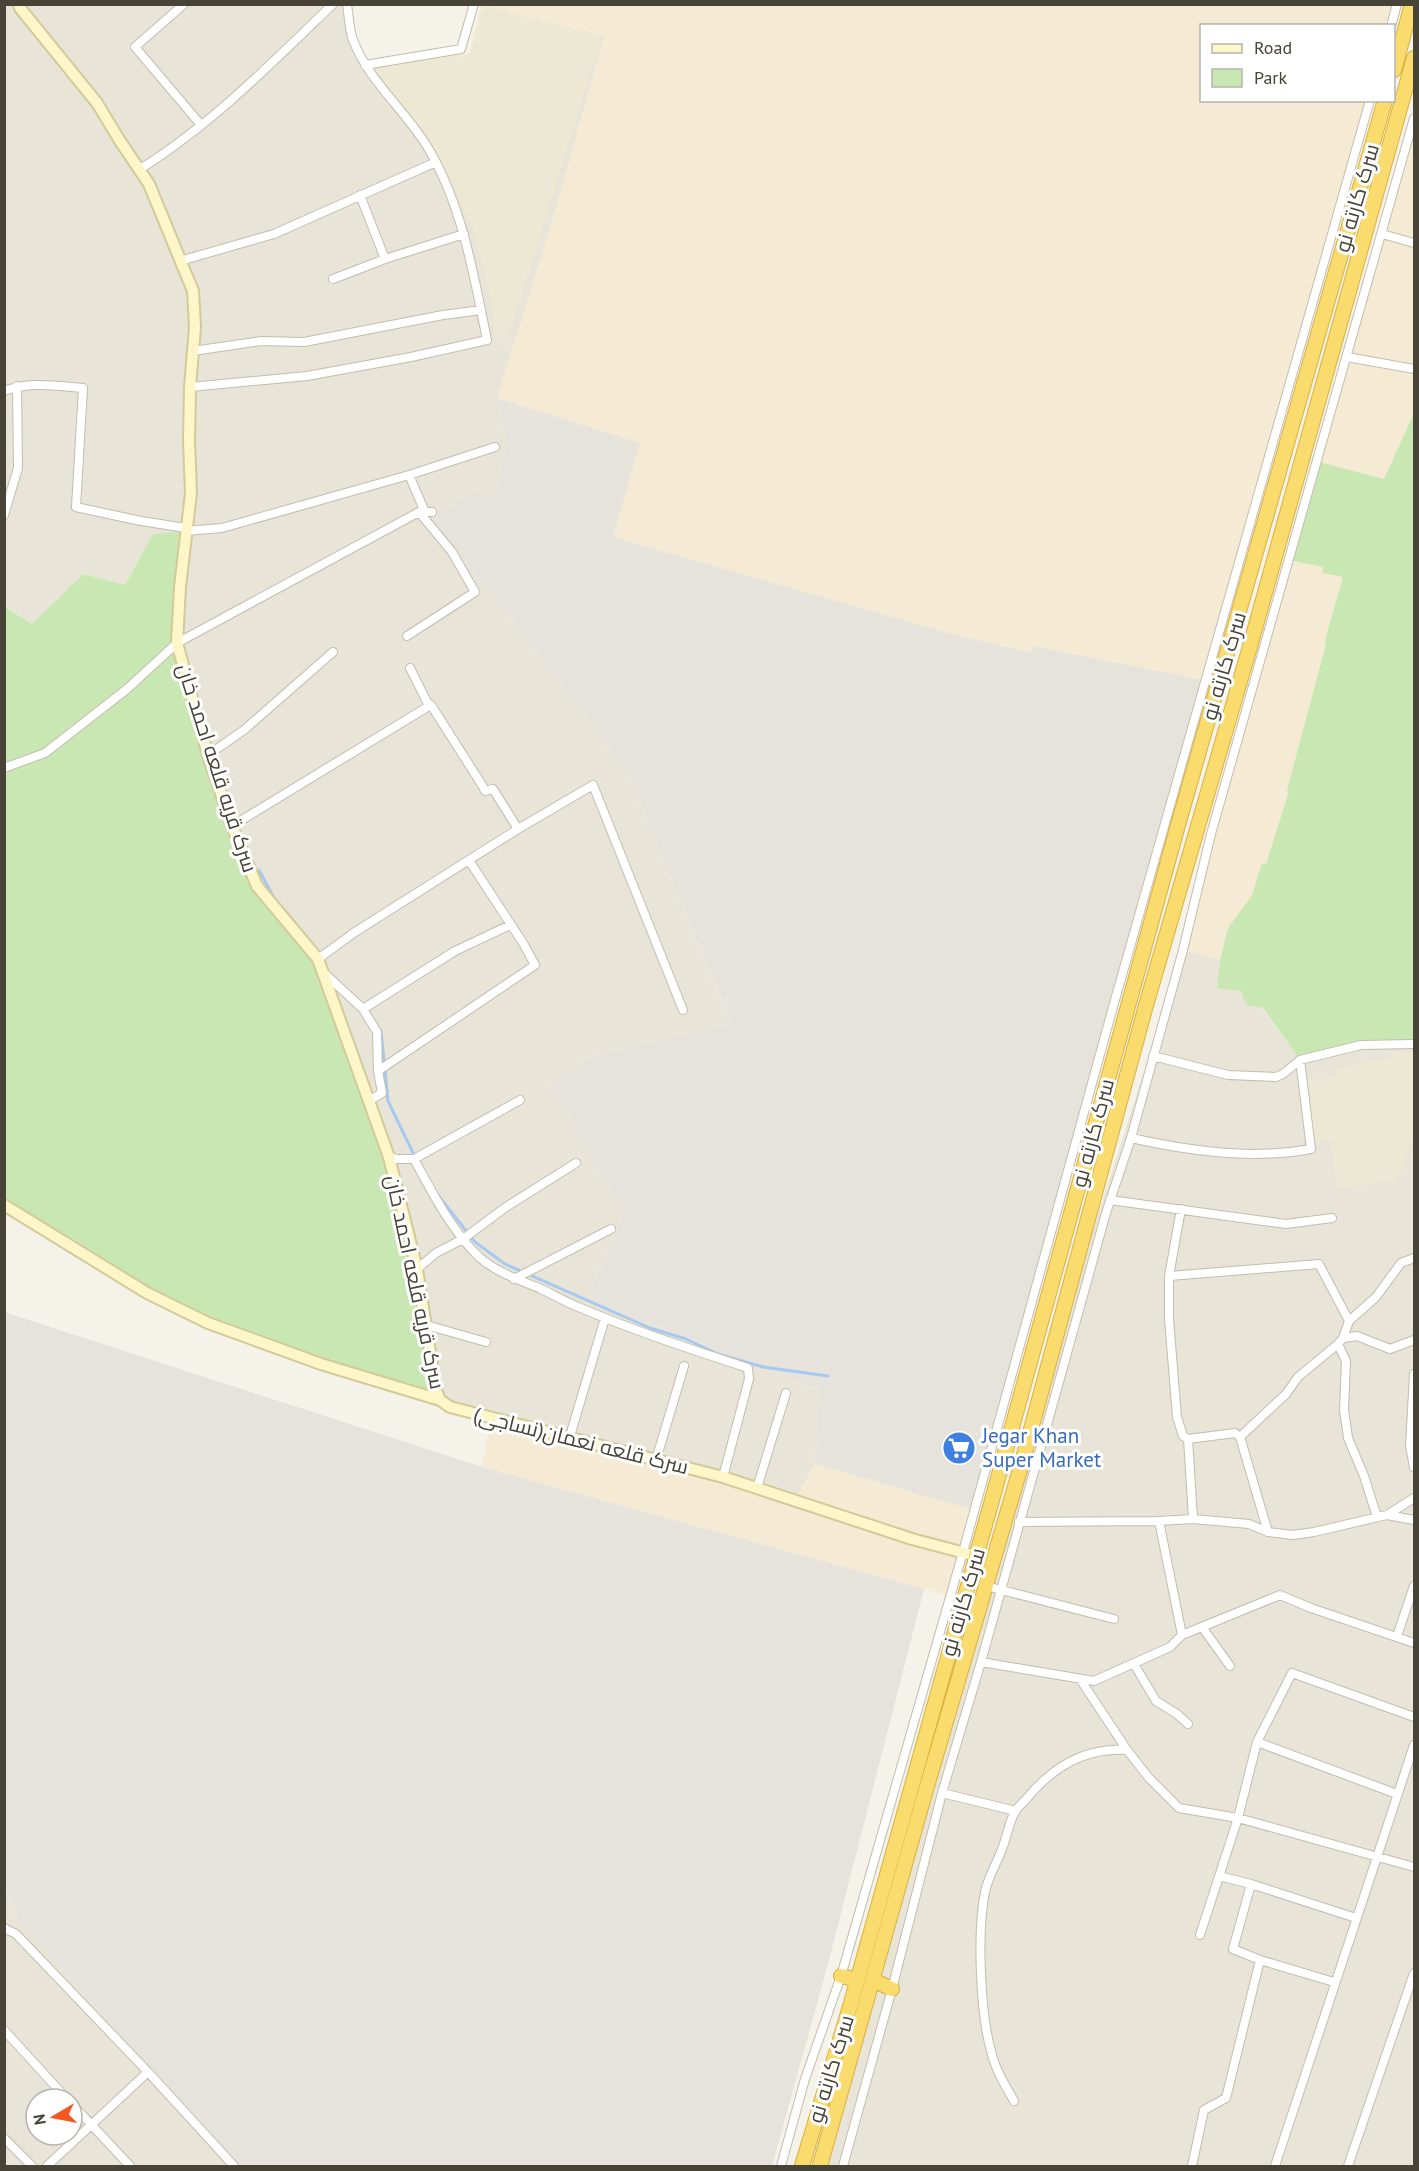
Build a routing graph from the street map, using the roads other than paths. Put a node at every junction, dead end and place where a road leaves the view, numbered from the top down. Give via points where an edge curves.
1 (19, 4) edge
2 (184, 4) edge
3 (333, 4) edge
4 (347, 4) edge
5 (474, 4) edge
6 (1397, 4) edge
7 (1412, 4) edge
8 (1392, 24) edge
9 (1414, 58) edge
10 (365, 65) junction
11 (1395, 66) edge
12 (1369, 102) edge
13 (1384, 102) edge
14 (1414, 118) edge
15 (201, 125) junction
16 (436, 162) junction
17 (140, 169) junction
18 (360, 195) junction
19 (464, 234) junction
20 (1382, 234) junction
21 (1414, 243) edge
22 (385, 259) junction
23 (180, 261) junction
24 (333, 279) dead end
25 (481, 310) junction
26 (193, 351) junction
27 (1347, 357) junction
28 (1414, 369) edge
29 (17, 386) junction
30 (190, 387) junction
31 (4, 391) edge
32 (495, 447) dead end
33 (409, 474) junction
34 (425, 512) junction
35 (4, 515) edge
36 (186, 529) junction
37 (1246, 591) junction
38 (1264, 594) junction
39 (407, 636) dead end
40 (177, 643) junction
41 (333, 652) dead end
42 (410, 668) dead end
43 (429, 706) junction
44 (208, 755) junction
45 (4, 768) edge
46 (232, 826) junction
47 (518, 829) junction
48 (470, 862) junction
49 (510, 925) junction
50 (319, 964) junction
51 (363, 1009) junction
52 (682, 1011) dead end
53 (1414, 1044) edge
54 (1153, 1056) junction
55 (1300, 1060) junction
56 (378, 1071) junction
57 (520, 1100) dead end
58 (369, 1101) junction
59 (1131, 1138) junction
60 (389, 1157) junction
61 (414, 1159) junction
62 (576, 1163) dead end
63 (1110, 1200) junction
64 (4, 1205) edge
65 (1181, 1209) junction
66 (1332, 1218) dead end
67 (611, 1229) dead end
68 (463, 1239) junction
69 (1414, 1258) edge
70 (417, 1269) junction
71 (1169, 1276) junction
72 (514, 1279) junction
73 (605, 1318) junction
74 (1349, 1321) junction
75 (426, 1325) junction
76 (1414, 1340) edge
77 (1341, 1341) junction
78 (486, 1342) dead end
79 (684, 1366) dead end
80 (1414, 1374) edge
81 (786, 1393) dead end
82 (440, 1400) junction
83 (1046, 1400) junction
84 (570, 1436) junction
85 (1240, 1437) junction
86 (1188, 1439) junction
87 (656, 1460) junction
88 (1414, 1467) edge
89 (723, 1477) junction
90 (758, 1488) junction
91 (1414, 1498) edge
92 (992, 1500) junction
93 (1010, 1506) junction
94 (1387, 1515) junction
95 (1377, 1517) junction
96 (1193, 1519) junction
97 (1414, 1520) edge
98 (1159, 1521) junction
99 (1019, 1522) junction
100 (1268, 1532) junction
101 (969, 1554) junction
102 (986, 1586) junction
103 (1414, 1586) edge
104 (1001, 1590) junction
105 (1114, 1619) dead end
106 (1202, 1627) junction
107 (1182, 1635) junction
108 (1397, 1636) junction
109 (1414, 1642) edge
110 (981, 1662) junction
111 (1134, 1664) junction
112 (1230, 1666) dead end
113 (1080, 1679) junction
114 (1414, 1717) edge
115 (1188, 1724) dead end
116 (1257, 1742) junction
117 (1414, 1745) edge
118 (1127, 1750) junction
119 (942, 1793) junction
120 (1397, 1794) junction
121 (1016, 1811) junction
122 (1238, 1818) junction
123 (1379, 1855) junction
124 (1414, 1867) edge
125 (1219, 1876) junction
126 (1251, 1884) junction
127 (1356, 1918) junction
128 (4, 1928) edge
129 (1200, 1935) dead end
130 (1260, 1960) junction
131 (1414, 1973) edge
132 (841, 1976) junction
133 (857, 1980) junction
134 (873, 1980) junction
135 (1334, 1982) junction
136 (892, 1989) junction
137 (4, 2030) edge
138 (839, 2039) junction
139 (855, 2040) junction
140 (148, 2072) junction
141 (56, 2087) edge
142 (1014, 2101) dead end
143 (84, 2117) edge
144 (814, 2123) junction
145 (832, 2123) junction
146 (92, 2125) junction
147 (4, 2138) edge
148 (32, 2166) edge
149 (47, 2166) edge
150 (130, 2166) edge
151 (234, 2166) edge
152 (781, 2166) edge
153 (802, 2166) edge
154 (820, 2166) edge
155 (843, 2166) edge
156 (1192, 2166) edge
157 (1275, 2166) edge
158 (1348, 2166) edge

1 - 17 street, سرک قریه قلعه احمد خان via 97,103
2 - 15 street via 135,46
3 - 15 street via 240,94
4 - 10 street via 353,39
5 - 10 street via 461,49
6 - 8 street
7 - 11 highway
9 - 38 highway, سرک کارته نو
10 - 16 street
12 - 101 street via 1113,1007
13 - 37 highway, سرک کارته نو
14 - 20 street
15 - 17 street
16 - 18 street
16 - 19 street
17 - 23 street, سرک قریه قلعه احمد خان
18 - 22 street
18 - 23 street via 274,234
19 - 22 street
19 - 25 street
20 - 21 street
20 - 27 street
22 - 24 street
23 - 26 street, سرک قریه قلعه احمد خان via 193,291
25 - 26 street via 304,342 261,342
25 - 30 street via 487,340 306,376
26 - 30 street, سرک قریه قلعه احمد خان
27 - 28 street
27 - 54 street via 1211,834
29 - 31 street
29 - 35 street via 18,468
29 - 36 street via 83,388 76,507
30 - 36 street, سرک قریه قلعه احمد خان via 191,493
32 - 33 street
33 - 34 street
33 - 36 street via 222,528
34 - 39 street via 475,592
34 - 40 street
36 - 40 street, سرک قریه قلعه احمد خان
37 - 38 highway
37 - 92 highway, سرک کارته نو
38 - 83 highway, سرک کارته نو via 1145,1009
40 - 44 street, سرک قریه قلعه احمد خان
40 - 45 street via 45,753
41 - 44 street via 244,730
42 - 43 street
43 - 46 street
43 - 47 street via 484,791 494,789
44 - 46 street, سرک قریه قلعه احمد خان
46 - 50 street, سرک قریه قلعه احمد خان via 256,886
47 - 48 street
47 - 52 street via 592,785
48 - 49 street
48 - 50 street via 355,932
49 - 51 street via 454,951
49 - 56 street via 535,965
50 - 51 street
50 - 58 street, سرک قریه قلعه احمد خان
51 - 56 street via 377,1032
53 - 55 street via 1361,1045
54 - 55 street via 1238,1076 1280,1076
54 - 59 street
55 - 59 street via 1311,1149 1281,1155 1217,1152
56 - 58 street via 382,1093
57 - 61 street
58 - 60 street, سرک قریه قلعه احمد خان
59 - 63 street
60 - 61 street
60 - 70 street, سرک قریه قلعه احمد خان
61 - 68 street
62 - 68 street
63 - 65 street
63 - 83 street
64 - 82 street, سرک قلعه نعمان(نساجی) via 147,1293 208,1323 321,1364
65 - 66 street via 1286,1224
65 - 71 street
67 - 72 street
68 - 70 street via 436,1253
68 - 72 street via 481,1259
69 - 74 street via 1401,1263 1376,1297
70 - 75 street, سرک قریه قلعه احمد خان
71 - 74 street via 1319,1264
71 - 86 street via 1178,1417 1183,1436
72 - 73 street
73 - 84 street
73 - 89 street via 748,1368 749,1379
74 - 77 street
75 - 78 street
75 - 82 street, سرک قریه قلعه احمد خان via 435,1390
76 - 77 street via 1390,1349 1357,1336
77 - 85 street
77 - 95 street via 1346,1361 1344,1410 1348,1438
79 - 87 street
80 - 88 street via 1410,1446
81 - 90 street
82 - 84 street, سرک قلعه نعمان(نساجی) via 450,1407 491,1419
83 - 93 highway, سرک کارته نو
83 - 99 street
84 - 87 street, سرک قلعه نعمان(نساجی)
85 - 86 street via 1234,1433
85 - 100 street
86 - 96 street
87 - 89 street, سرک قلعه نعمان(نساجی)
89 - 90 street, سرک قلعه نعمان(نساجی)
90 - 101 street, سرک قلعه نعمان(نساجی)
91 - 94 street
92 - 93 highway
92 - 101 highway, سرک کارته نو
93 - 102 highway, سرک کارته نو
94 - 95 street
94 - 97 street
95 - 100 street via 1293,1535
96 - 98 street
96 - 100 street via 1249,1524
98 - 99 street
98 - 107 street
99 - 104 street
101 - 132 street
101 - 133 highway, سرک کارته نو
102 - 104 street
102 - 134 highway, سرک کارته نو
103 - 108 street
104 - 105 street
104 - 110 street
106 - 107 street
106 - 108 street via 1280,1595
106 - 112 street
107 - 111 street via 1170,1647
108 - 109 street
110 - 113 street
110 - 119 street
111 - 113 street via 1094,1681
111 - 115 street via 1156,1701
113 - 118 street
114 - 116 street via 1292,1673
116 - 120 street
116 - 122 street
117 - 120 street
118 - 121 street via 1106,1749 1059,1767
118 - 122 street via 1179,1808
119 - 121 street
119 - 136 street
120 - 123 street
121 - 142 street via 985,1889 981,1916 984,2015 997,2069
122 - 123 street
122 - 125 street
123 - 124 street
123 - 127 street
125 - 126 street
125 - 129 street
126 - 127 street
126 - 130 street via 1233,1948
127 - 135 street
128 - 140 street via 16,1934
130 - 135 street
130 - 156 street via 1226,2098 1204,2110
131 - 158 street
132 - 133 highway
132 - 152 street via 805,2079
133 - 138 highway, سرک کارته نو
134 - 136 highway
134 - 139 highway, سرک کارته نو
135 - 157 street
136 - 155 street
137 - 141 street
138 - 139 highway
138 - 144 highway, سرک کارته نو
139 - 145 highway, سرک کارته نو
140 - 146 street
140 - 151 street
143 - 146 street
144 - 145 highway
144 - 153 highway, سرک کارته نو
145 - 154 highway, سرک کارته نو
146 - 149 street
146 - 150 street
147 - 148 street

